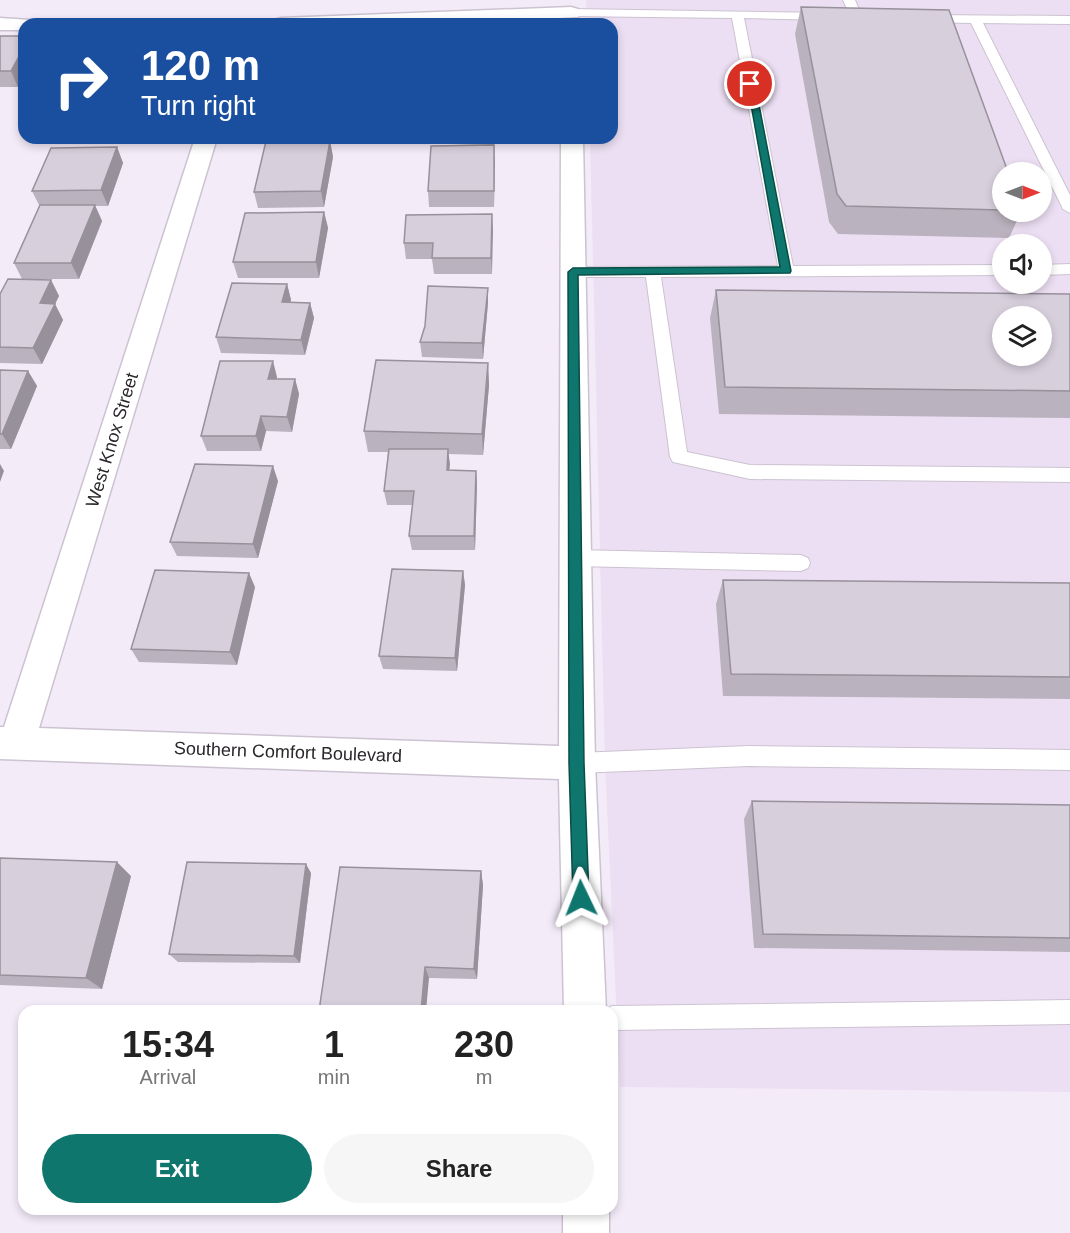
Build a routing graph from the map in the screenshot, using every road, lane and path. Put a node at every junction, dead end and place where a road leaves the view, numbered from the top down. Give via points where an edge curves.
1 (635, 0) edge
2 (849, 0) edge
3 (571, 12) edge
4 (737, 14) junction
5 (637, 15) junction
6 (426, 18) edge
7 (913, 18) edge
8 (975, 20) junction
9 (1070, 20) edge
10 (0, 24) edge
11 (18, 24) edge
12 (204, 144) edge
13 (572, 144) edge
14 (1070, 209) edge
15 (1070, 269) edge
16 (992, 270) edge
17 (1052, 270) edge
18 (653, 271) junction
19 (786, 271) junction
20 (573, 272) junction
21 (1070, 475) edge
22 (575, 558) junction
23 (801, 563) dead end
24 (9, 742) edge
25 (1070, 760) edge
26 (577, 763) junction
27 (585, 1005) edge
28 (1070, 1012) edge
29 (618, 1018) edge
30 (586, 1215) edge
31 (586, 1233) edge

1 - 5 lane
2 - 4 lane via 850,17
3 - 5 lane
3 - 6 street
4 - 5 lane
4 - 19 lane
7 - 8 lane
8 - 9 lane
8 - 14 lane
10 - 11 street
12 - 24 street, West Knox Street
13 - 20 street
15 - 17 lane
16 - 19 lane
18 - 19 lane
18 - 20 lane
18 - 21 lane via 679,457 750,472
20 - 22 street
22 - 23 lane
22 - 26 street
24 - 26 street, Southern Comfort Boulevard
25 - 26 lane via 749,756
26 - 27 street
28 - 29 lane
30 - 31 street

